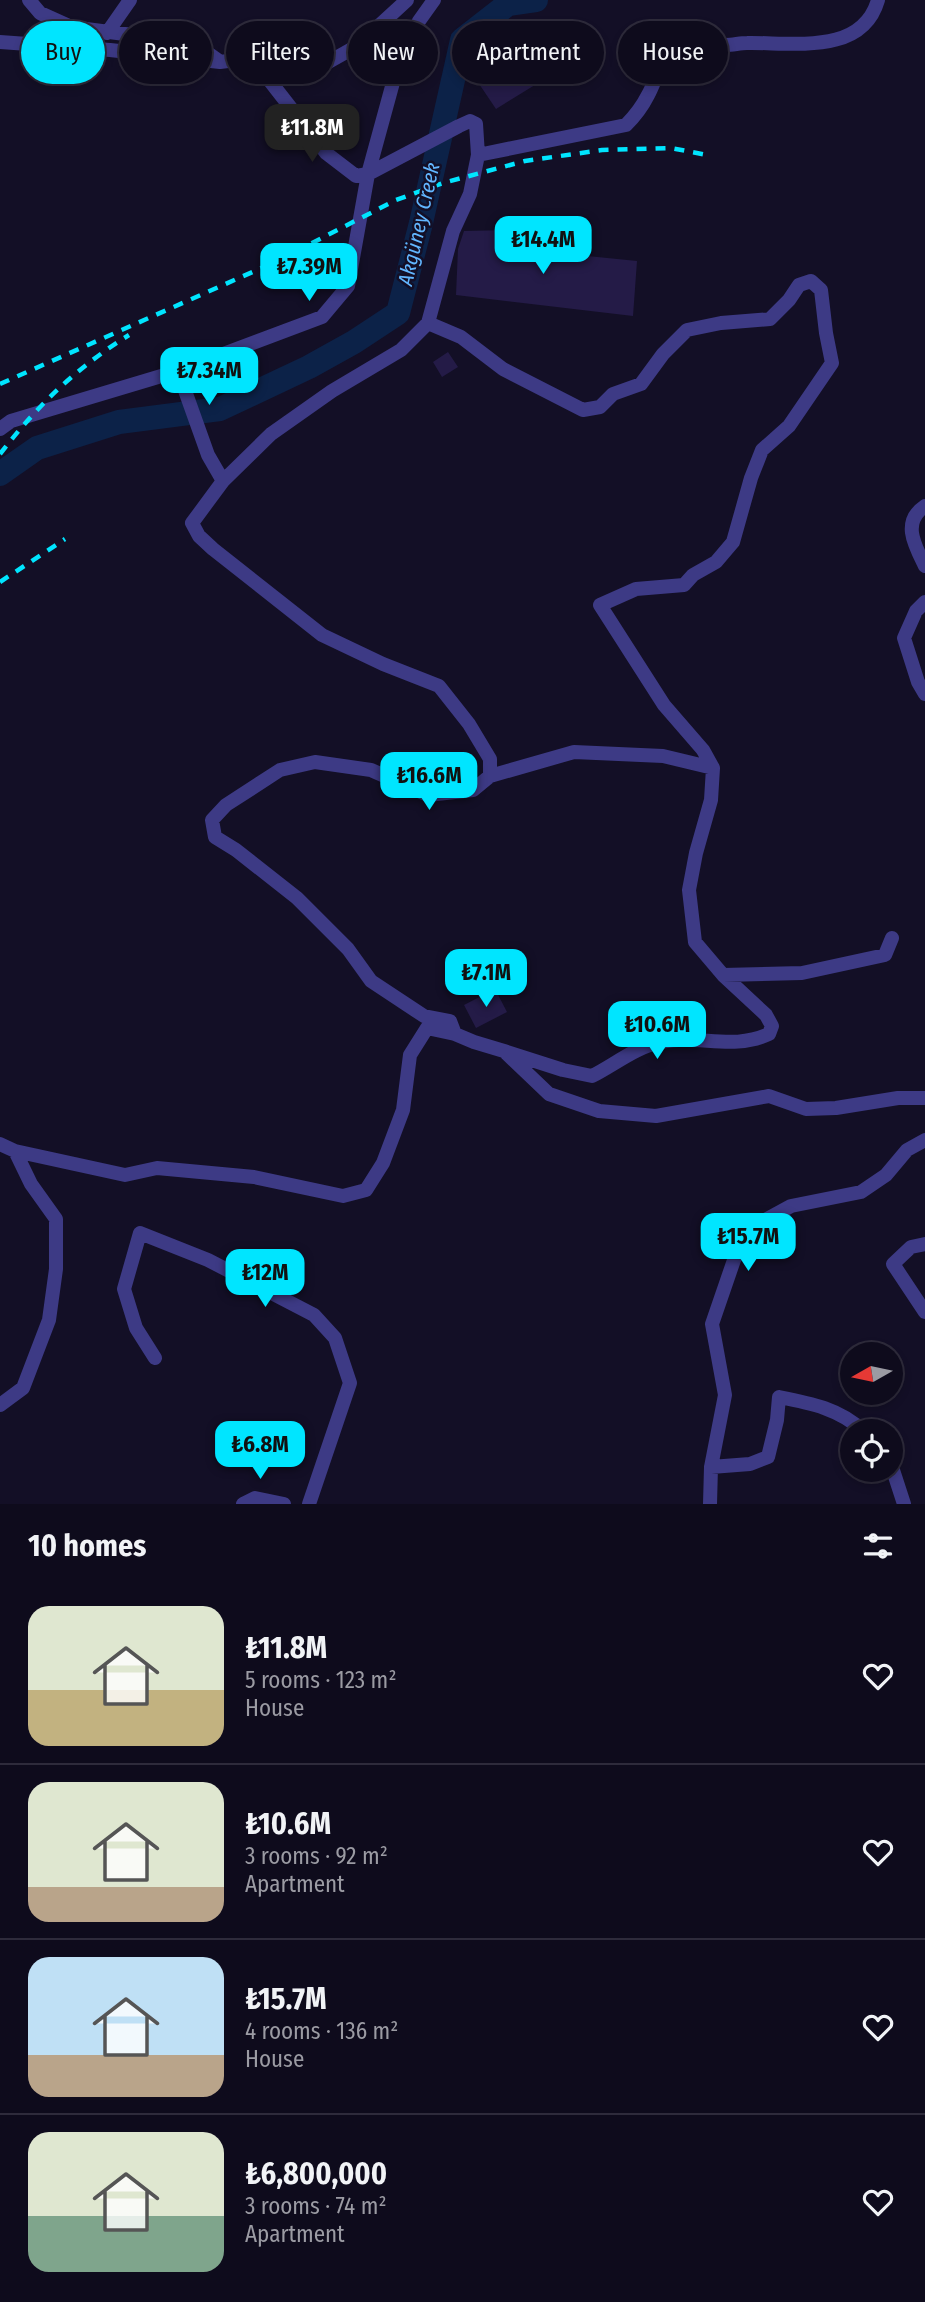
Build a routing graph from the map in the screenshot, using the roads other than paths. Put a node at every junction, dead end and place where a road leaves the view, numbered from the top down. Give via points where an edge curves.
1 (29, 0) edge
2 (130, 0) edge
3 (407, 0) edge
4 (434, 0) edge
5 (878, 0) edge
6 (107, 33) junction
7 (0, 42) edge
8 (334, 59) edge
9 (226, 61) edge
10 (220, 62) junction
11 (272, 84) edge
12 (478, 155) junction
13 (368, 174) junction
14 (428, 323) junction
15 (178, 371) junction
16 (0, 429) edge
17 (223, 481) junction
18 (925, 506) edge
19 (925, 566) edge
20 (925, 602) edge
21 (925, 694) edge
22 (713, 768) junction
23 (490, 776) junction
24 (892, 938) dead end
25 (723, 975) junction
26 (455, 1034) junction
27 (504, 1051) junction
28 (925, 1098) edge
29 (925, 1140) edge
30 (0, 1144) edge
31 (15, 1150) junction
32 (925, 1244) edge
33 (925, 1312) edge
34 (155, 1359) dead end
35 (0, 1405) edge
36 (850, 1419) edge
37 (711, 1467) junction
38 (897, 1482) edge
39 (243, 1504) edge
40 (284, 1504) edge
41 (309, 1504) edge
42 (710, 1504) edge
43 (904, 1504) edge

1 - 6 street via 40,13 71,27
2 - 6 street
3 - 8 street via 357,47
4 - 13 street via 397,68
5 - 12 street via 875,13 861,28 829,42 725,45 694,40 675,47 662,63 637,115 626,125
6 - 10 street via 202,49
7 - 10 street
9 - 10 street
11 - 13 street via 326,153 356,176
12 - 13 street via 476,124 470,121
12 - 14 street
13 - 15 street via 348,286 322,317
14 - 17 street via 401,350 271,434
14 - 22 street via 461,337 503,369 583,410 600,407 613,394 641,384 687,330 770,319 799,285 811,281 821,290 832,363 789,426 762,450 733,542 716,562 684,585 636,589 600,605 664,705
15 - 16 street via 11,421
15 - 17 street via 208,455
17 - 23 street via 192,523 199,536 322,635 439,686 490,759
18 - 19 street via 912,520 911,534
20 - 21 street via 904,638
22 - 23 street via 663,756 574,752
22 - 25 street via 711,800 689,890 695,942
23 - 26 street via 473,790 428,795 371,770 315,762 280,770 226,805 212,820 215,836 297,898 348,949 371,981 424,1016 450,1021
24 - 25 street via 886,955 850,964 802,973
25 - 27 street via 766,1015 772,1026 769,1034 733,1044 660,1042 593,1076
26 - 27 street
26 - 31 street via 427,1028 410,1055 403,1110 383,1163 366,1190 343,1196 254,1177 156,1168 125,1175
27 - 28 street via 549,1094 599,1111 656,1116 769,1096 806,1109
29 - 37 street via 906,1150 886,1175 861,1192 791,1206 752,1227 734,1260 712,1324 725,1395
30 - 31 street
31 - 35 street via 55,1219 56,1269 49,1320 23,1388
32 - 33 street via 911,1247 893,1264
34 - 41 street via 136,1328 124,1289 139,1233 208,1260 314,1315 335,1338 349,1383
36 - 37 street via 833,1410 779,1397 768,1457 750,1464
37 - 42 street
38 - 43 street
39 - 40 street via 255,1498

